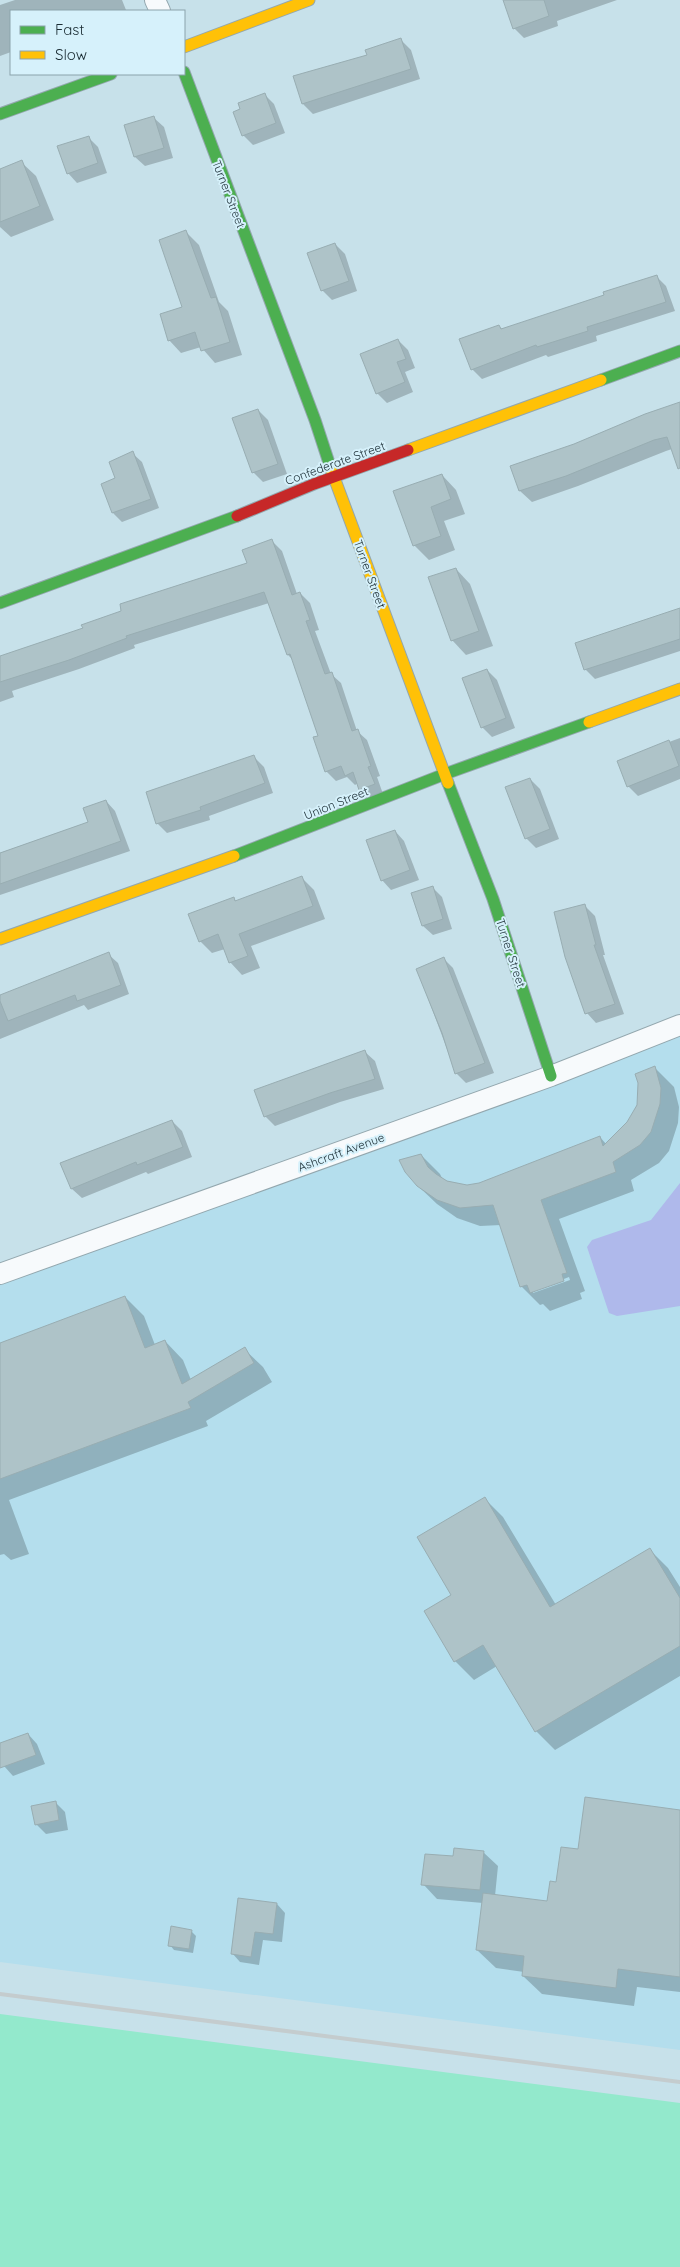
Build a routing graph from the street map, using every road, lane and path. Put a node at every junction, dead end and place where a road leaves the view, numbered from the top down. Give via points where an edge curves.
1 (308, 0) edge
2 (185, 47) edge
3 (108, 75) edge
4 (185, 75) edge
5 (0, 114) edge
6 (680, 351) edge
7 (334, 477) junction
8 (0, 603) edge
9 (680, 689) edge
10 (445, 774) junction
11 (0, 939) edge
12 (680, 1024) edge
13 (551, 1076) junction
14 (0, 1274) edge

1 - 2 street
3 - 5 street
4 - 7 street, Turner Street
6 - 7 street, Confederate Street
7 - 8 street, Confederate Street via 201,530
7 - 10 street, Turner Street
9 - 10 street, Union Street
10 - 11 street, Union Street via 300,832
10 - 13 street, Turner Street via 493,899
12 - 13 street, Ashcraft Avenue
13 - 14 street, Ashcraft Avenue

